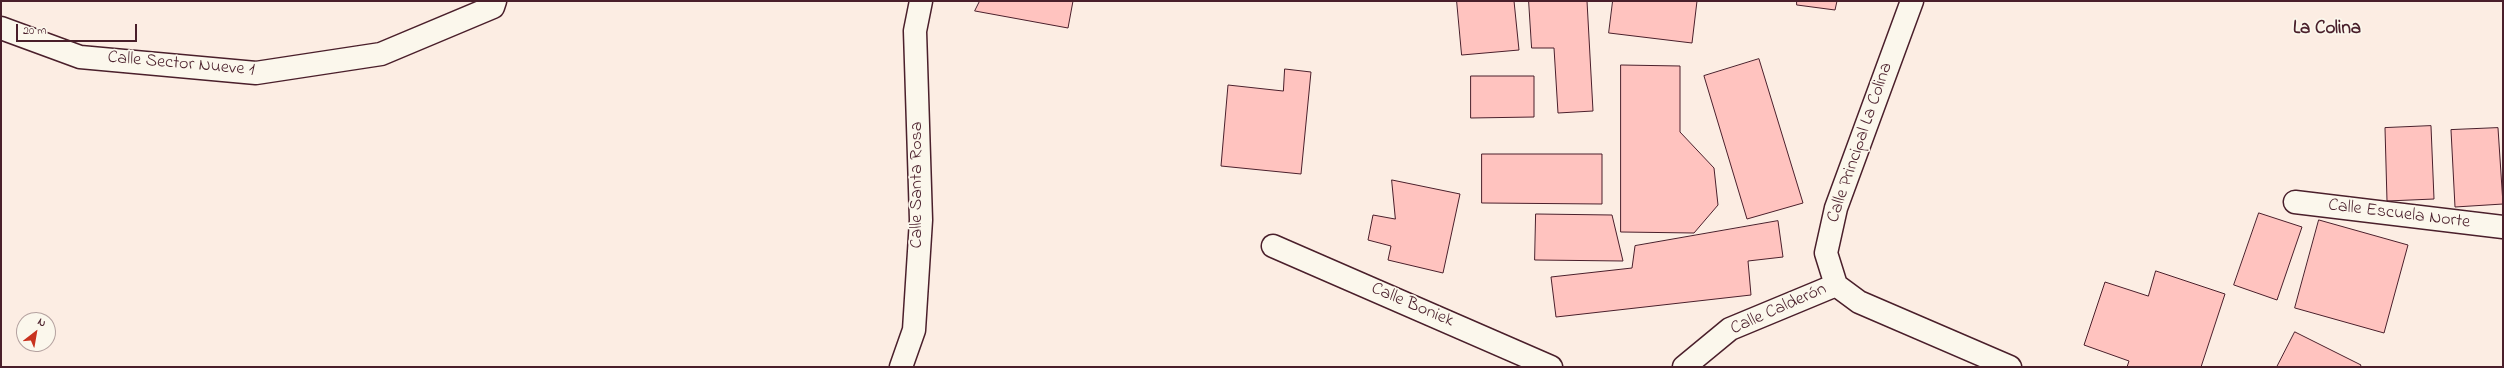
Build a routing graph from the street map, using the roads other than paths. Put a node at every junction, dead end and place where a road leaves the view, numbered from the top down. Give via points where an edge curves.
1 (495, 1) edge
2 (921, 1) edge
3 (1912, 1) edge
4 (1, 28) edge
5 (2295, 202) dead end
6 (2503, 228) edge
7 (1273, 246) dead end
8 (1836, 285) junction
9 (901, 367) edge
10 (1552, 367) edge
11 (1684, 367) edge
12 (2010, 367) edge

1 - 4 street, Calle Sector Nueve 1 via 493,7 382,54 256,73 80,57
2 - 9 street, Calle Santa Rosa via 915,31 921,228 914,330
3 - 8 street, Calle Principal La Colina via 1836,208 1826,254
5 - 6 street, Calle Escuela Norte
7 - 10 street, Calle Boniek
8 - 11 street, Calle Calderón via 1730,329
8 - 12 street via 1859,302

